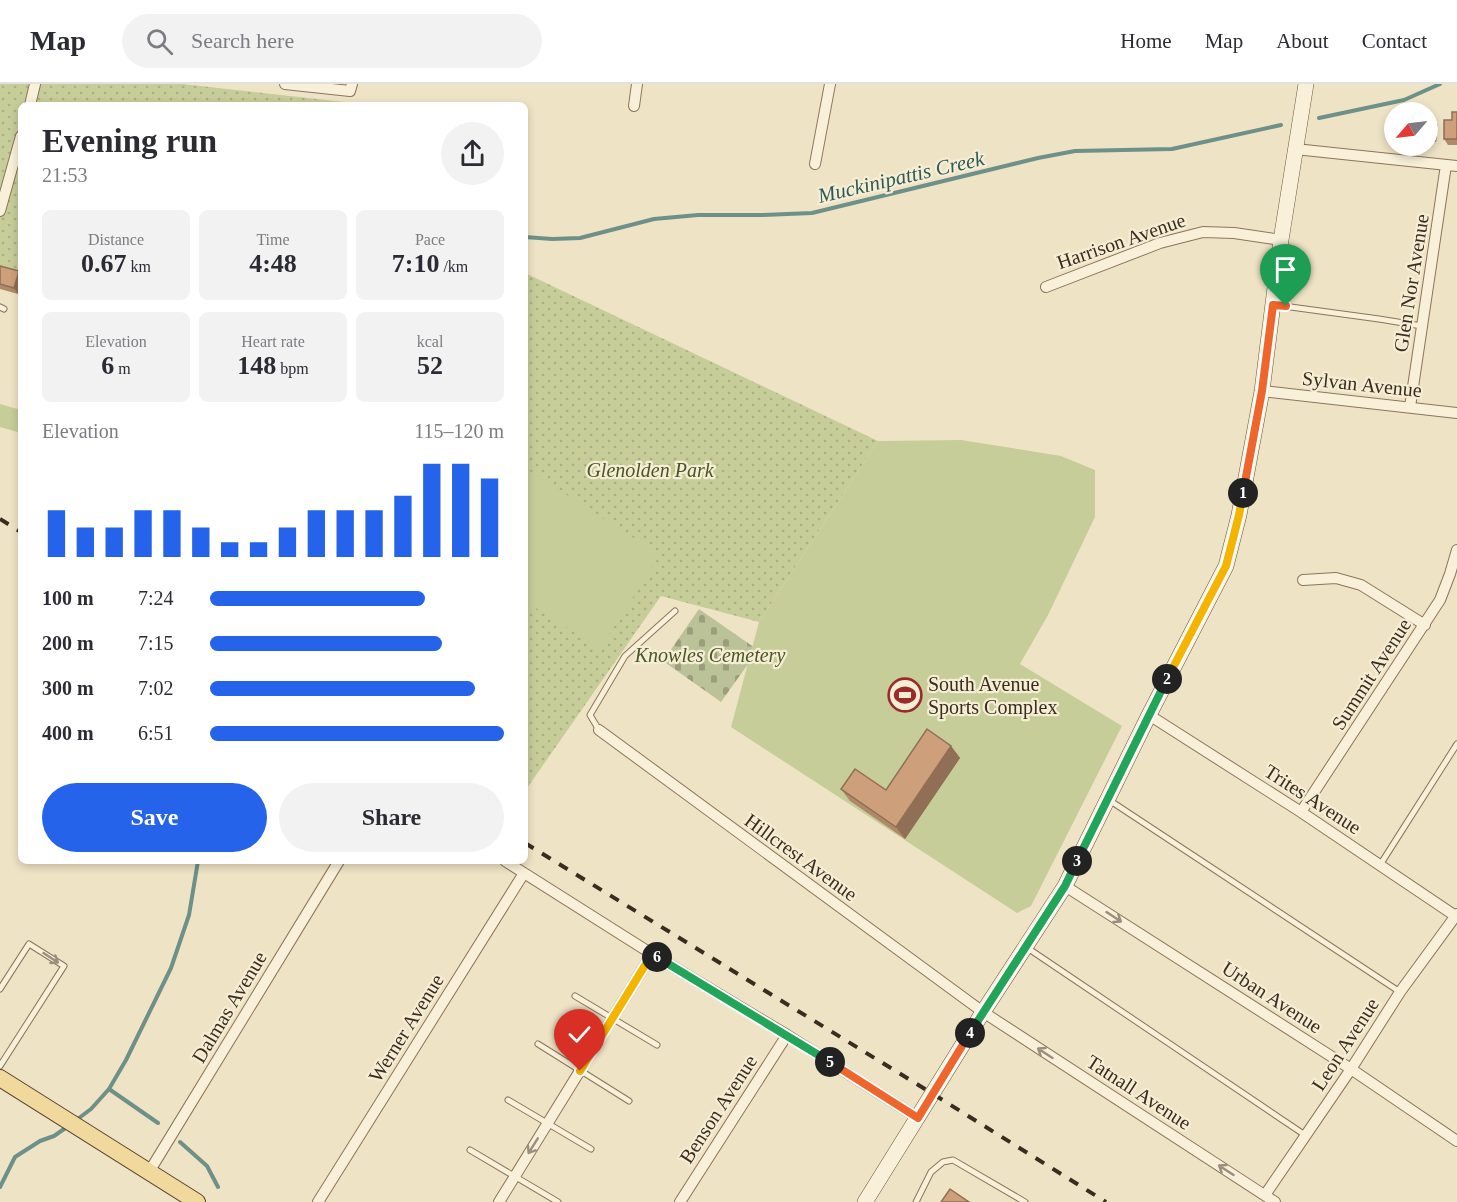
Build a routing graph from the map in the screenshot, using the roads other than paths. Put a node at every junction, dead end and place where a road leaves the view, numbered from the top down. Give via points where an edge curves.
1 (35, 84) edge
2 (285, 84) edge
3 (637, 84) edge
4 (830, 84) edge
5 (1306, 84) edge
6 (351, 88) edge
7 (31, 102) edge
8 (634, 106) dead end
9 (18, 147) edge
10 (1295, 149) junction
11 (815, 164) dead end
12 (1452, 165) edge
13 (0, 211) edge
14 (1281, 240) junction
15 (1046, 287) dead end
16 (1273, 305) junction
17 (1422, 326) junction
18 (1262, 391) junction
19 (1410, 407) junction
20 (1457, 413) edge
21 (1457, 550) edge
22 (1303, 580) dead end
23 (675, 611) dead end
24 (1425, 625) junction
25 (1149, 715) junction
26 (598, 730) joint
27 (1457, 744) edge
28 (1107, 799) junction
29 (1301, 812) junction
30 (337, 864) edge
31 (510, 864) edge
32 (1380, 865) junction
33 (524, 873) junction
34 (1065, 886) junction
35 (1457, 915) edge
36 (1025, 947) junction
37 (652, 954) junction
38 (0, 989) edge
39 (1401, 992) junction
40 (575, 996) dead end
41 (983, 1012) junction
42 (613, 1018) junction
43 (787, 1035) junction
44 (538, 1044) dead end
45 (657, 1045) dead end
46 (0, 1066) edge
47 (1351, 1069) junction
48 (580, 1071) junction
49 (0, 1078) edge
50 (508, 1100) dead end
51 (629, 1101) dead end
52 (918, 1118) junction
53 (548, 1123) junction
54 (1305, 1136) junction
55 (1457, 1141) edge
56 (591, 1149) dead end
57 (470, 1150) dead end
58 (149, 1172) junction
59 (514, 1176) junction
60 (1270, 1199) edge
61 (197, 1202) edge
62 (318, 1202) edge
63 (499, 1202) edge
64 (558, 1202) edge
65 (680, 1202) edge
66 (865, 1202) edge
67 (916, 1202) edge
68 (1024, 1202) edge

1 - 7 street
2 - 6 street
3 - 8 street
4 - 11 street
5 - 10 street
9 - 13 street
10 - 12 street
10 - 14 street
12 - 17 street, Glen Nor Avenue
14 - 15 street, Harrison Avenue via 1203,232 1160,243
14 - 16 street
16 - 17 lane
16 - 18 street
17 - 19 street, Glen Nor Avenue
18 - 19 street, Sylvan Avenue
18 - 25 street via 1226,566
19 - 20 street, Sylvan Avenue
21 - 24 street, Summit Avenue via 1440,600
22 - 24 street via 1336,578 1360,585
23 - 26 lane via 625,656 590,715
24 - 29 street, Summit Avenue
25 - 28 street
25 - 29 street, Trites Avenue
26 - 41 street, Hillcrest Avenue
27 - 32 lane
28 - 34 street
28 - 39 lane
29 - 32 street, Trites Avenue
30 - 58 street, Dalmas Avenue
31 - 33 street
32 - 35 street, Trites Avenue
33 - 37 street
33 - 62 street, Werner Avenue
34 - 36 street
34 -> 47 street, Urban Avenue
35 - 39 street, Leon Avenue
36 - 41 street
36 - 54 lane
37 - 42 street
37 - 43 street
38 -> 46 lane via 29,944 64,966
39 - 47 street, Leon Avenue
40 - 42 lane
41 - 52 street
60 -> 41 street, Tatnall Avenue
42 - 45 lane
42 - 48 street
43 - 52 street
43 - 65 street, Benson Avenue
44 - 48 lane
47 - 54 street, Leon Avenue
47 - 55 street, Urban Avenue
48 - 51 lane
48 - 53 street
49 - 58 main road
50 - 53 lane
52 - 66 street
53 - 56 lane
53 -> 59 street
54 - 60 street, Leon Avenue
57 - 59 lane
58 - 61 main road
59 - 63 street
59 - 64 lane
67 - 68 lane via 931,1172 943,1162 953,1160

